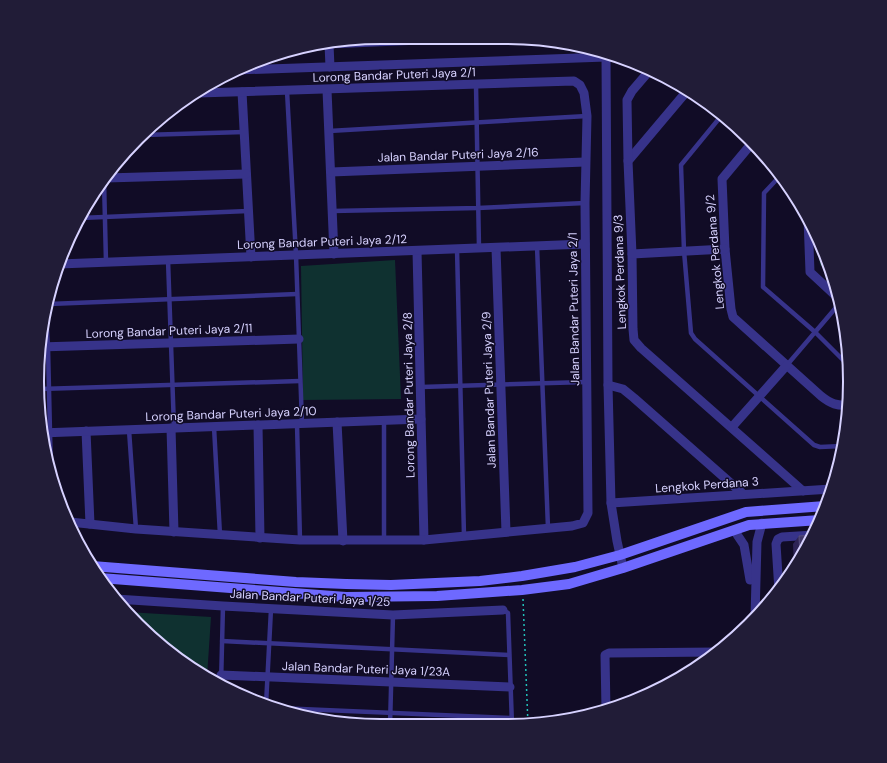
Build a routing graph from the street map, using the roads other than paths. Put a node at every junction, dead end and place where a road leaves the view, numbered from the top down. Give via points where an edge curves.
1 (329, 48) edge
2 (597, 57) edge
3 (606, 60) edge
4 (330, 66) junction
5 (254, 69) edge
6 (646, 75) edge
7 (476, 85) junction
8 (327, 90) junction
9 (287, 91) junction
10 (242, 92) junction
11 (207, 93) edge
12 (584, 93) joint
13 (684, 95) edge
14 (587, 116) junction
15 (718, 120) edge
16 (477, 124) junction
17 (329, 131) junction
18 (244, 132) junction
19 (152, 135) edge
20 (748, 148) edge
21 (628, 161) junction
22 (585, 162) junction
23 (478, 166) junction
24 (331, 172) junction
25 (246, 174) junction
26 (112, 179) edge
27 (776, 180) edge
28 (105, 188) edge
29 (585, 203) junction
30 (478, 208) junction
31 (248, 211) junction
32 (332, 211) junction
33 (86, 218) edge
34 (105, 218) junction
35 (809, 233) edge
36 (585, 244) junction
37 (537, 246) junction
38 (479, 248) junction
39 (496, 248) junction
40 (457, 249) junction
41 (725, 249) junction
42 (417, 251) junction
43 (684, 251) junction
44 (334, 254) junction
45 (632, 254) junction
46 (296, 255) junction
47 (251, 257) junction
48 (168, 260) junction
49 (106, 262) junction
50 (66, 264) edge
51 (830, 291) edge
52 (297, 294) junction
53 (169, 299) junction
54 (53, 304) edge
55 (835, 309) edge
56 (815, 332) junction
57 (299, 339) junction
58 (171, 343) junction
59 (46, 347) edge
60 (45, 357) edge
61 (842, 359) edge
62 (787, 365) junction
63 (300, 381) junction
64 (586, 382) junction
65 (542, 383) junction
66 (172, 385) junction
67 (501, 385) junction
68 (608, 385) junction
69 (460, 386) junction
70 (420, 387) junction
71 (44, 389) edge
72 (49, 389) junction
73 (759, 396) junction
74 (842, 406) edge
75 (421, 420) junction
76 (384, 421) junction
77 (337, 422) junction
78 (47, 423) edge
79 (300, 424) junction
80 (258, 425) junction
81 (214, 427) junction
82 (732, 427) junction
83 (172, 428) junction
84 (129, 430) junction
85 (86, 431) junction
86 (48, 433) edge
87 (837, 446) edge
88 (825, 489) edge
89 (803, 490) junction
90 (743, 494) junction
91 (611, 503) junction
92 (819, 506) edge
93 (813, 521) edge
94 (75, 523) edge
95 (90, 524) junction
96 (762, 524) junction
97 (548, 528) junction
98 (136, 529) junction
99 (734, 530) junction
100 (174, 532) junction
101 (506, 532) junction
102 (220, 535) junction
103 (464, 536) junction
104 (806, 536) edge
105 (260, 538) junction
106 (300, 540) junction
107 (343, 540) junction
108 (424, 540) junction
109 (384, 541) junction
110 (620, 554) junction
111 (99, 567) edge
112 (105, 567) junction
113 (623, 568) junction
114 (104, 573) edge
115 (782, 574) edge
116 (109, 581) edge
117 (124, 600) edge
118 (223, 606) junction
119 (755, 608) edge
120 (271, 609) junction
121 (754, 609) edge
122 (503, 610) joint
123 (393, 615) junction
124 (222, 641) junction
125 (269, 643) junction
126 (392, 649) junction
127 (707, 652) edge
128 (509, 655) junction
129 (268, 677) junction
130 (221, 679) edge
131 (222, 679) edge
132 (391, 682) junction
133 (510, 687) junction
134 (266, 699) edge
135 (606, 703) edge
136 (302, 709) edge
137 (390, 713) junction
138 (511, 718) joint
139 (390, 719) edge

1 - 4 street
2 - 4 street
3 - 68 street
4 - 5 street
6 - 21 street, Lengkok Perdana 9/3 via 627,100
7 - 8 street, Lorong Bandar Puteri Jaya 2/1
7 - 12 street, Lorong Bandar Puteri Jaya 2/1 via 574,81 580,85
7 - 16 lane
8 - 9 street, Lorong Bandar Puteri Jaya 2/1
8 - 17 street
9 - 10 street, Lorong Bandar Puteri Jaya 2/1
9 - 46 lane
10 - 11 street, Lorong Bandar Puteri Jaya 2/1
10 - 18 street
12 - 14 street, Jalan Bandar Puteri Jaya 2/1
13 - 21 street
14 - 16 lane
14 - 22 street, Jalan Bandar Puteri Jaya 2/1
15 - 43 lane via 680,165
16 - 17 lane
16 - 23 lane
17 - 24 street
18 - 19 lane
18 - 25 street
20 - 41 street, Lengkok Perdana 9/2 via 722,179
21 - 45 street, Lengkok Perdana 9/3
22 - 23 street, Jalan Bandar Puteri Jaya 2/16
22 - 29 street, Jalan Bandar Puteri Jaya 2/1
23 - 24 street, Jalan Bandar Puteri Jaya 2/16
23 - 30 lane
24 - 32 street
25 - 26 street
25 - 31 street
27 - 56 lane via 764,194 763,287
28 - 34 lane
29 - 30 lane
29 - 36 street, Jalan Bandar Puteri Jaya 2/1
30 - 32 lane
30 - 38 lane
31 - 34 lane
31 - 47 street
32 - 44 street
33 - 34 lane
34 - 49 lane
35 - 51 street via 810,272
36 - 37 street, Lorong Bandar Puteri Jaya 2/12
36 - 64 street, Jalan Bandar Puteri Jaya 2/1
37 - 39 street, Lorong Bandar Puteri Jaya 2/12
37 - 65 lane
38 - 39 street, Lorong Bandar Puteri Jaya 2/12
38 - 40 street, Lorong Bandar Puteri Jaya 2/12
39 - 67 street, Jalan Bandar Puteri Jaya 2/9
40 - 42 street, Lorong Bandar Puteri Jaya 2/12
40 - 69 lane
41 - 43 street
41 - 62 street, Lengkok Perdana 9/2 via 733,317
42 - 44 street, Lorong Bandar Puteri Jaya 2/12
42 - 70 street, Lorong Bandar Puteri Jaya 2/8
43 - 45 street
43 - 73 lane via 691,332 695,339
44 - 46 street, Lorong Bandar Puteri Jaya 2/12
45 - 82 street, Lengkok Perdana 9/3 via 634,340
46 - 47 street, Lorong Bandar Puteri Jaya 2/12
46 - 52 lane
47 - 48 street, Lorong Bandar Puteri Jaya 2/12
48 - 49 street, Lorong Bandar Puteri Jaya 2/12
48 - 53 lane
49 - 50 street, Lorong Bandar Puteri Jaya 2/12
52 - 53 lane
52 - 57 lane
53 - 54 lane
53 - 58 lane
55 - 56 lane
56 - 61 lane
56 - 62 lane
57 - 58 street, Lorong Bandar Puteri Jaya 2/11
57 - 63 lane
58 - 59 street, Lorong Bandar Puteri Jaya 2/11
58 - 66 lane
60 - 72 lane
62 - 73 street
62 - 74 street, Lengkok Perdana 9/2 via 830,403
63 - 66 lane
63 - 79 lane
64 - 65 lane
64 - 97 street, Jalan Bandar Puteri Jaya 2/1 via 588,513 583,522 572,526
65 - 67 lane
65 - 97 lane
66 - 72 lane
66 - 83 lane
67 - 69 lane
67 - 101 street, Jalan Bandar Puteri Jaya 2/9
68 - 90 street via 623,390 634,398
68 - 91 street
69 - 70 lane
69 - 103 lane
70 - 75 street, Lorong Bandar Puteri Jaya 2/8
71 - 72 lane
72 - 78 lane
73 - 82 street
73 - 87 lane via 814,445
75 - 76 street, Lorong Bandar Puteri Jaya 2/10
75 - 108 street, Lorong Bandar Puteri Jaya 2/8
76 - 77 street, Lorong Bandar Puteri Jaya 2/10
76 - 109 lane
77 - 79 street, Lorong Bandar Puteri Jaya 2/10
77 - 107 street
79 - 80 street, Lorong Bandar Puteri Jaya 2/10
79 - 106 lane
80 - 81 street, Lorong Bandar Puteri Jaya 2/10
80 - 105 street
81 - 83 street, Lorong Bandar Puteri Jaya 2/10
81 - 102 lane
82 - 89 street, Lengkok Perdana 9/3
83 - 84 street, Lorong Bandar Puteri Jaya 2/10
83 - 100 street
84 - 85 street, Lorong Bandar Puteri Jaya 2/10
84 - 98 lane
85 - 86 street, Lorong Bandar Puteri Jaya 2/10
85 - 95 street
88 - 89 street
89 - 90 street, Lengkok Perdana 3
90 - 91 street, Lengkok Perdana 3
91 - 110 street
92 - 110 street via 746,512
93 - 96 street
94 - 95 street
95 - 98 street
96 - 99 street
96 - 119 street via 756,542
97 - 101 street
98 - 100 street
99 - 113 street
99 - 121 street via 744,545
100 - 102 street
101 - 103 street
102 - 105 street
103 - 108 street
104 - 115 street via 778,539 776,544
105 - 106 street
106 - 107 street
107 - 109 street
108 - 109 street
110 - 112 street via 575,567 522,576 480,581 391,585 296,582
110 - 113 street
111 - 112 street
112 - 114 street
113 - 116 street via 569,584 438,596 346,597
117 - 118 street, Jalan Bandar Puteri Jaya 1/25
118 - 120 street, Jalan Bandar Puteri Jaya 1/25
118 - 124 lane
120 - 123 street, Jalan Bandar Puteri Jaya 1/25
120 - 125 lane
122 - 123 street, Jalan Bandar Puteri Jaya 1/25
122 - 128 lane via 508,613
123 - 126 lane
124 - 125 lane
124 - 130 lane
125 - 126 lane
125 - 129 lane
126 - 128 lane
126 - 132 lane
127 - 135 street via 605,655
128 - 133 lane
129 - 131 street, Jalan Bandar Puteri Jaya 1/23A
129 - 132 street, Jalan Bandar Puteri Jaya 1/23A
129 - 134 lane
132 - 133 street, Jalan Bandar Puteri Jaya 1/23A
132 - 137 lane
133 - 138 lane
136 - 137 lane
137 - 138 lane
137 - 139 lane

